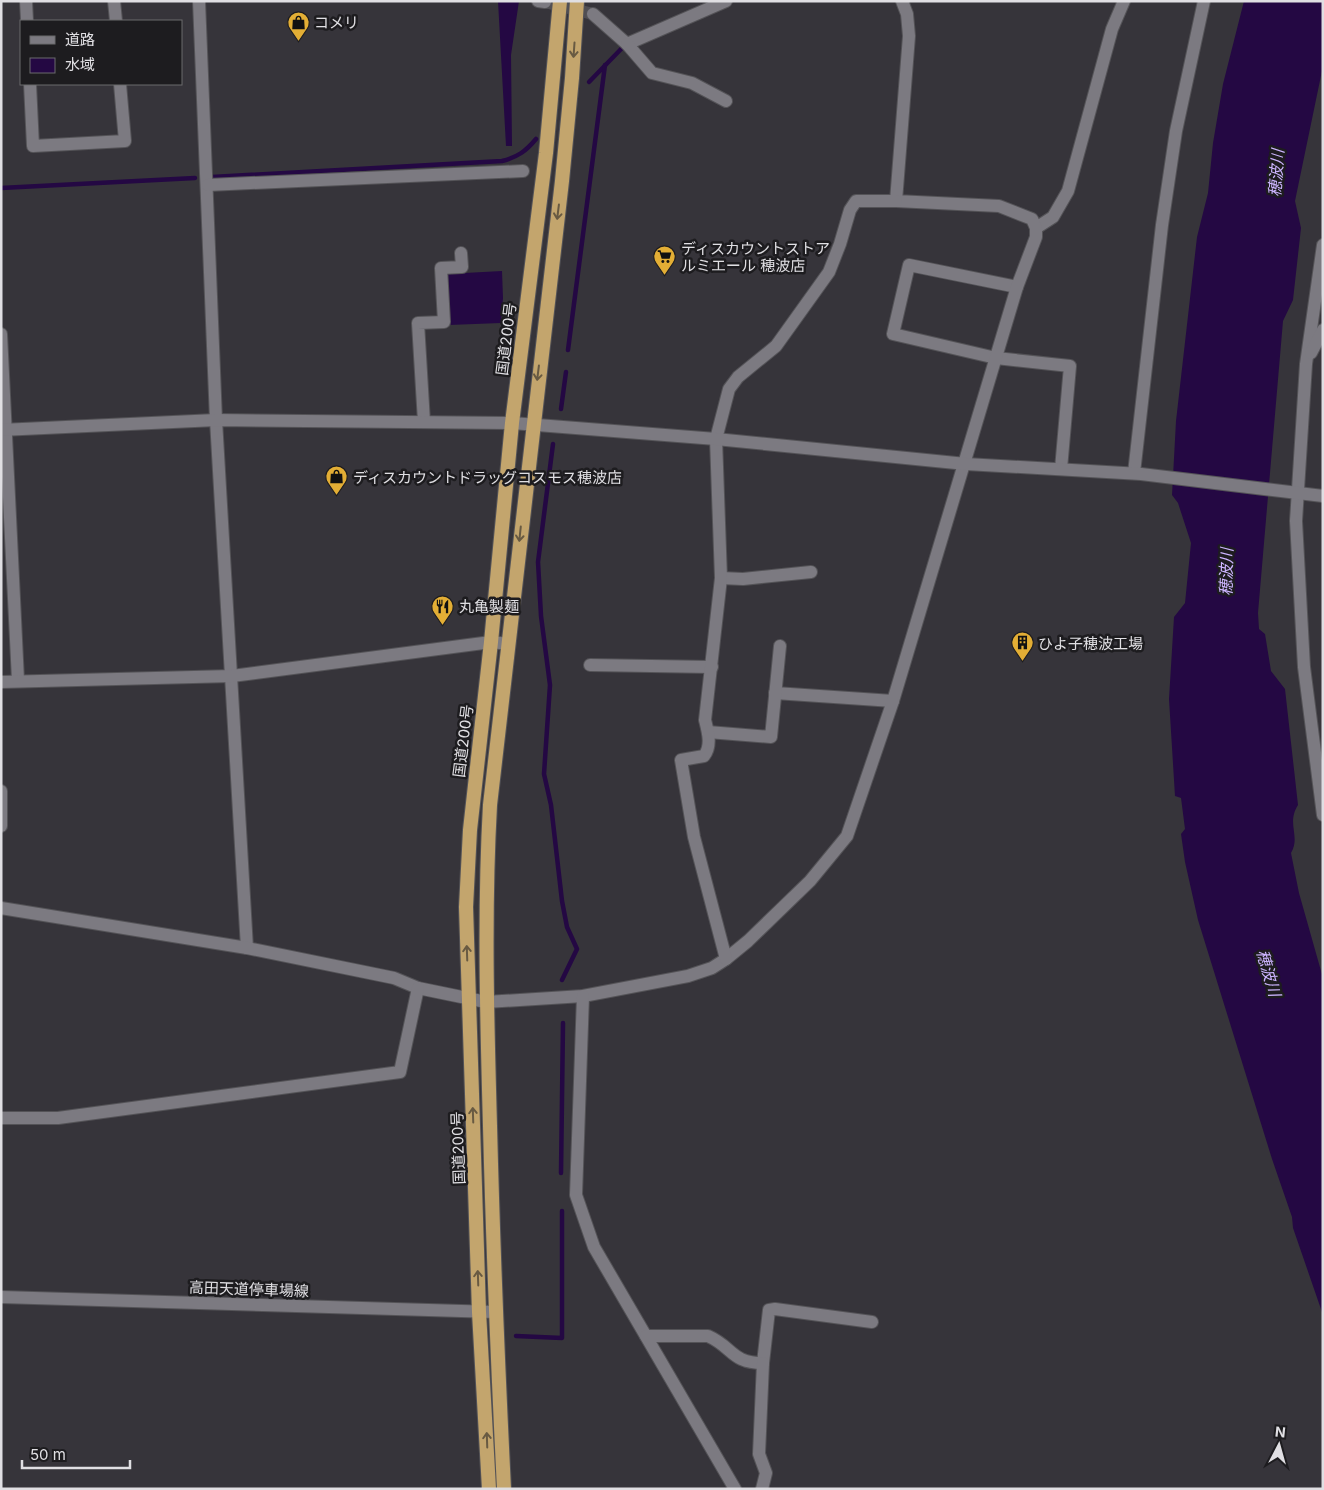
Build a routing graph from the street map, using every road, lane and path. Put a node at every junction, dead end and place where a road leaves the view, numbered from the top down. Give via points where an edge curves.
1 (26, 1) edge
2 (114, 1) edge
3 (199, 1) edge
4 (538, 1) edge
5 (560, 1) edge
6 (577, 1) edge
7 (726, 1) edge
8 (902, 1) edge
9 (1124, 1) edge
10 (1204, 1) edge
11 (545, 2) edge
12 (593, 14) tunnel mouth
13 (27, 20) edge
14 (116, 20) edge
15 (627, 44) junction
16 (30, 85) edge
17 (120, 85) edge
18 (726, 101) dead end
19 (523, 171) dead end
20 (208, 185) junction
21 (896, 200) junction
22 (1036, 228) junction
23 (1323, 246) edge
24 (461, 253) dead end
25 (1017, 287) junction
26 (1323, 330) edge
27 (1, 334) edge
28 (996, 358) junction
29 (1306, 364) junction
30 (216, 420) junction
31 (424, 422) junction
32 (512, 423) junction
33 (532, 425) junction
34 (4, 429) edge
35 (716, 439) junction
36 (966, 464) junction
37 (1061, 469) junction
38 (1138, 474) junction
39 (1291, 491) junction
40 (1323, 496) edge
41 (811, 572) dead end
42 (721, 578) junction
43 (491, 642) junction
44 (509, 644) junction
45 (780, 646) dead end
46 (590, 665) dead end
47 (712, 667) junction
48 (232, 676) junction
49 (18, 680) junction
50 (1, 682) edge
51 (775, 692) junction
52 (893, 701) junction
53 (708, 732) junction
54 (1320, 783) edge
55 (1, 791) edge
56 (1323, 815) edge
57 (1, 826) edge
58 (1, 908) edge
59 (247, 948) junction
60 (726, 959) junction
61 (418, 988) junction
62 (583, 996) junction
63 (469, 999) junction
64 (486, 1002) junction
65 (1, 1118) edge
66 (1, 1297) edge
67 (480, 1312) junction
68 (495, 1312) junction
69 (872, 1322) dead end
70 (646, 1336) junction
71 (763, 1363) junction
72 (489, 1489) edge
73 (504, 1489) edge
74 (735, 1489) edge
75 (762, 1489) edge

1 - 13 street
2 - 14 street
3 - 20 street
4 - 11 street
5 - 32 highway, 国道200号 via 546,153
6 -> 33 highway via 564,162
7 - 15 street
8 - 21 street via 909,36
9 - 22 street via 1112,29 1068,191 1052,217
10 - 38 street via 1176,131 1162,225
12 - 15 street
15 - 18 street via 652,73 692,83
16 - 17 street via 33,146 125,141
19 - 20 street
20 - 30 street
21 - 22 street via 999,206 1032,219
21 - 35 street via 856,201 829,272 776,346 738,377 729,389
22 - 25 street via 1036,237
23 - 29 street
24 - 31 street via 462,267 441,268 444,322 418,323
25 - 28 street
25 - 28 street via 909,265 893,334
26 - 29 street
27 - 34 street
28 - 36 street
28 - 37 street via 1070,366
29 - 39 street
30 - 31 street
30 - 34 street
30 - 48 street
31 - 32 street
32 - 33 street
32 - 43 highway, 国道200号
33 - 35 street
33 -> 44 highway
34 - 49 street
35 - 36 street
35 - 42 street
36 - 37 street
36 - 52 street
37 - 38 street
38 - 39 street
39 - 40 street
39 - 54 street via 1296,521 1304,667
41 - 42 street via 744,579
42 - 47 street
43 - 44 street
43 - 48 street
63 -> 43 highway, 国道200号 via 466,907 470,830
44 - 64 highway via 490,805
45 - 51 street
46 - 47 street
47 - 53 street via 705,720
48 - 49 street
48 - 59 street
49 - 50 street
51 - 52 street
51 - 53 street via 771,737
52 - 60 street via 847,836 810,881
53 - 60 street via 708,751 704,756 681,760 694,837
54 - 56 street
55 - 57 street
58 - 59 street
59 - 61 street via 394,978
60 - 62 street via 688,976
61 - 63 street
61 - 65 street via 400,1072 58,1118
62 - 64 street
62 - 70 street via 576,1195 594,1246
63 - 64 street
67 -> 63 highway, 国道200号
64 - 68 highway
66 - 67 street, 高田天道停車場線
67 - 68 street, 高田天道停車場線
72 -> 67 highway, 国道200号
68 - 73 highway
69 - 71 street via 769,1310
70 - 71 street via 708,1336 736,1358 748,1363
70 - 74 street
71 - 75 street via 759,1454 766,1472

